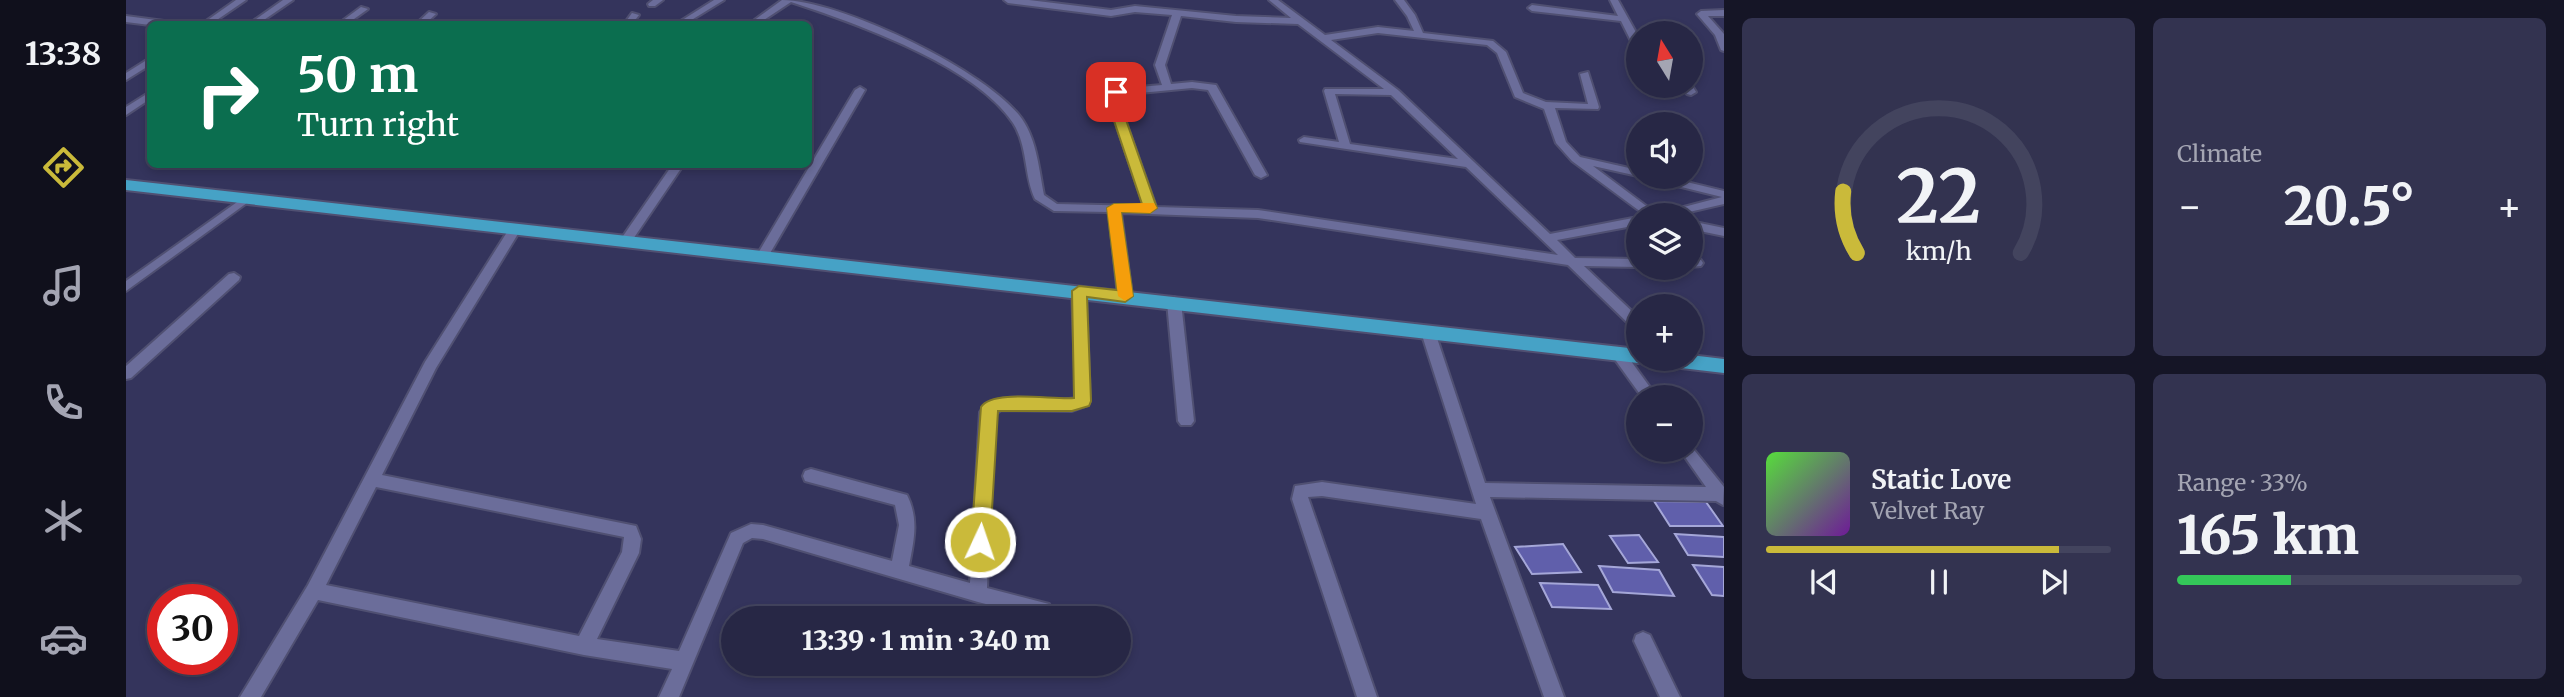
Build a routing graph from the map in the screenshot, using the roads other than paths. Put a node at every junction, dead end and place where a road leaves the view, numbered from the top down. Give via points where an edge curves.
1 (242, 0) edge
2 (289, 0) edge
3 (720, 0) edge
4 (790, 0) edge
5 (1008, 0) edge
6 (1273, 0) edge
7 (1399, 0) edge
8 (1614, 0) edge
9 (1532, 8) dead end
10 (363, 9) dead end
11 (1724, 13) edge
12 (432, 14) dead end
13 (1177, 14) junction
14 (635, 15) dead end
15 (126, 19) edge
16 (1624, 19) junction
17 (210, 21) edge
18 (258, 21) edge
19 (346, 21) edge
20 (424, 21) edge
21 (630, 21) edge
22 (685, 21) edge
23 (758, 21) edge
24 (1299, 21) junction
25 (147, 22) edge
26 (1626, 23) edge
27 (1419, 33) junction
28 (1323, 38) junction
29 (1724, 48) edge
30 (147, 63) edge
31 (1585, 74) dead end
32 (126, 77) edge
33 (1167, 86) junction
34 (860, 90) dead end
35 (1394, 92) junction
36 (147, 97) edge
37 (1548, 105) junction
38 (126, 112) edge
39 (1304, 140) dead end
40 (1345, 144) junction
41 (1576, 159) junction
42 (1468, 164) junction
43 (676, 168) edge
44 (1626, 170) edge
45 (1261, 175) dead end
46 (126, 185) edge
47 (1696, 189) edge
48 (1724, 197) edge
49 (247, 198) junction
50 (1636, 203) edge
51 (1703, 203) edge
52 (1114, 208) junction
53 (1150, 208) junction
54 (1626, 222) edge
55 (1703, 228) edge
56 (515, 229) junction
57 (1724, 232) edge
58 (1549, 238) junction
59 (625, 242) junction
60 (763, 256) junction
61 (1574, 262) junction
62 (1626, 263) edge
63 (234, 277) dead end
64 (126, 287) edge
65 (1079, 291) junction
66 (1125, 296) junction
67 (1174, 302) junction
68 (1626, 312) edge
69 (1428, 332) junction
70 (1618, 354) junction
71 (1626, 355) edge
72 (1703, 363) edge
73 (1724, 366) edge
74 (126, 374) edge
75 (1641, 385) edge
76 (1186, 421) dead end
77 (1697, 462) edge
78 (811, 476) dead end
79 (374, 480) junction
80 (1479, 490) junction
81 (1722, 497) edge
82 (1487, 513) junction
83 (899, 571) junction
84 (314, 591) junction
85 (978, 594) junction
86 (1027, 606) edge
87 (1643, 641) dead end
88 (584, 646) junction
89 (682, 661) junction
90 (250, 697) edge
91 (669, 697) edge
92 (1367, 697) edge
93 (1554, 697) edge
94 (1670, 697) edge

1 - 17 street
2 - 18 street
3 - 22 street
4 - 23 street
4 - 52 street via 869,26 990,92 1024,133 1044,202
5 - 13 street via 1111,13 1135,9
6 - 24 street
7 - 27 street
8 - 16 street
9 - 16 street
10 - 19 street
11 - 29 street via 1701,14 1719,34
12 - 20 street
13 - 24 street
13 - 33 street via 1160,65
14 - 21 street
15 - 25 street
16 - 26 street
24 - 28 street
27 - 28 street via 1378,30
27 - 37 street via 1490,43 1501,52 1519,95
28 - 35 street
30 - 32 street
31 - 37 street via 1594,107
33 - 45 street via 1202,85 1217,91
33 - 53 street via 1116,92 1112,97
34 - 60 street
35 - 40 street via 1329,91
35 - 42 street
36 - 38 street
37 - 41 street via 1556,137
39 - 40 street
40 - 42 street
41 - 44 street
41 - 50 street
42 - 58 street
43 - 59 street
46 - 49 highway
47 - 48 street
48 - 51 street
49 - 56 highway
49 - 64 street
52 - 53 street
52 - 66 street
53 - 61 street via 1258,214
54 - 58 street
55 - 57 street
56 - 59 highway
56 - 79 street via 430,366
58 - 61 street
59 - 60 highway
60 - 65 highway
61 - 62 street
61 - 68 street
63 - 74 street
65 - 66 highway
65 - 85 street via 1083,401 1072,405 998,404 987,412
66 - 67 highway
67 - 69 highway
67 - 76 street
69 - 70 highway
69 - 80 street
70 - 71 highway
70 - 75 street
72 - 73 highway
77 - 81 street
78 - 83 street via 901,500 908,521
79 - 84 street
79 - 88 street via 630,531 630,552
80 - 81 street
80 - 82 street
82 - 92 street via 1322,489 1301,491
82 - 93 street
83 - 85 street
83 - 89 street via 763,532 743,534 737,538
84 - 88 street
84 - 90 street
85 - 86 street
87 - 94 street
88 - 89 street
89 - 91 street

